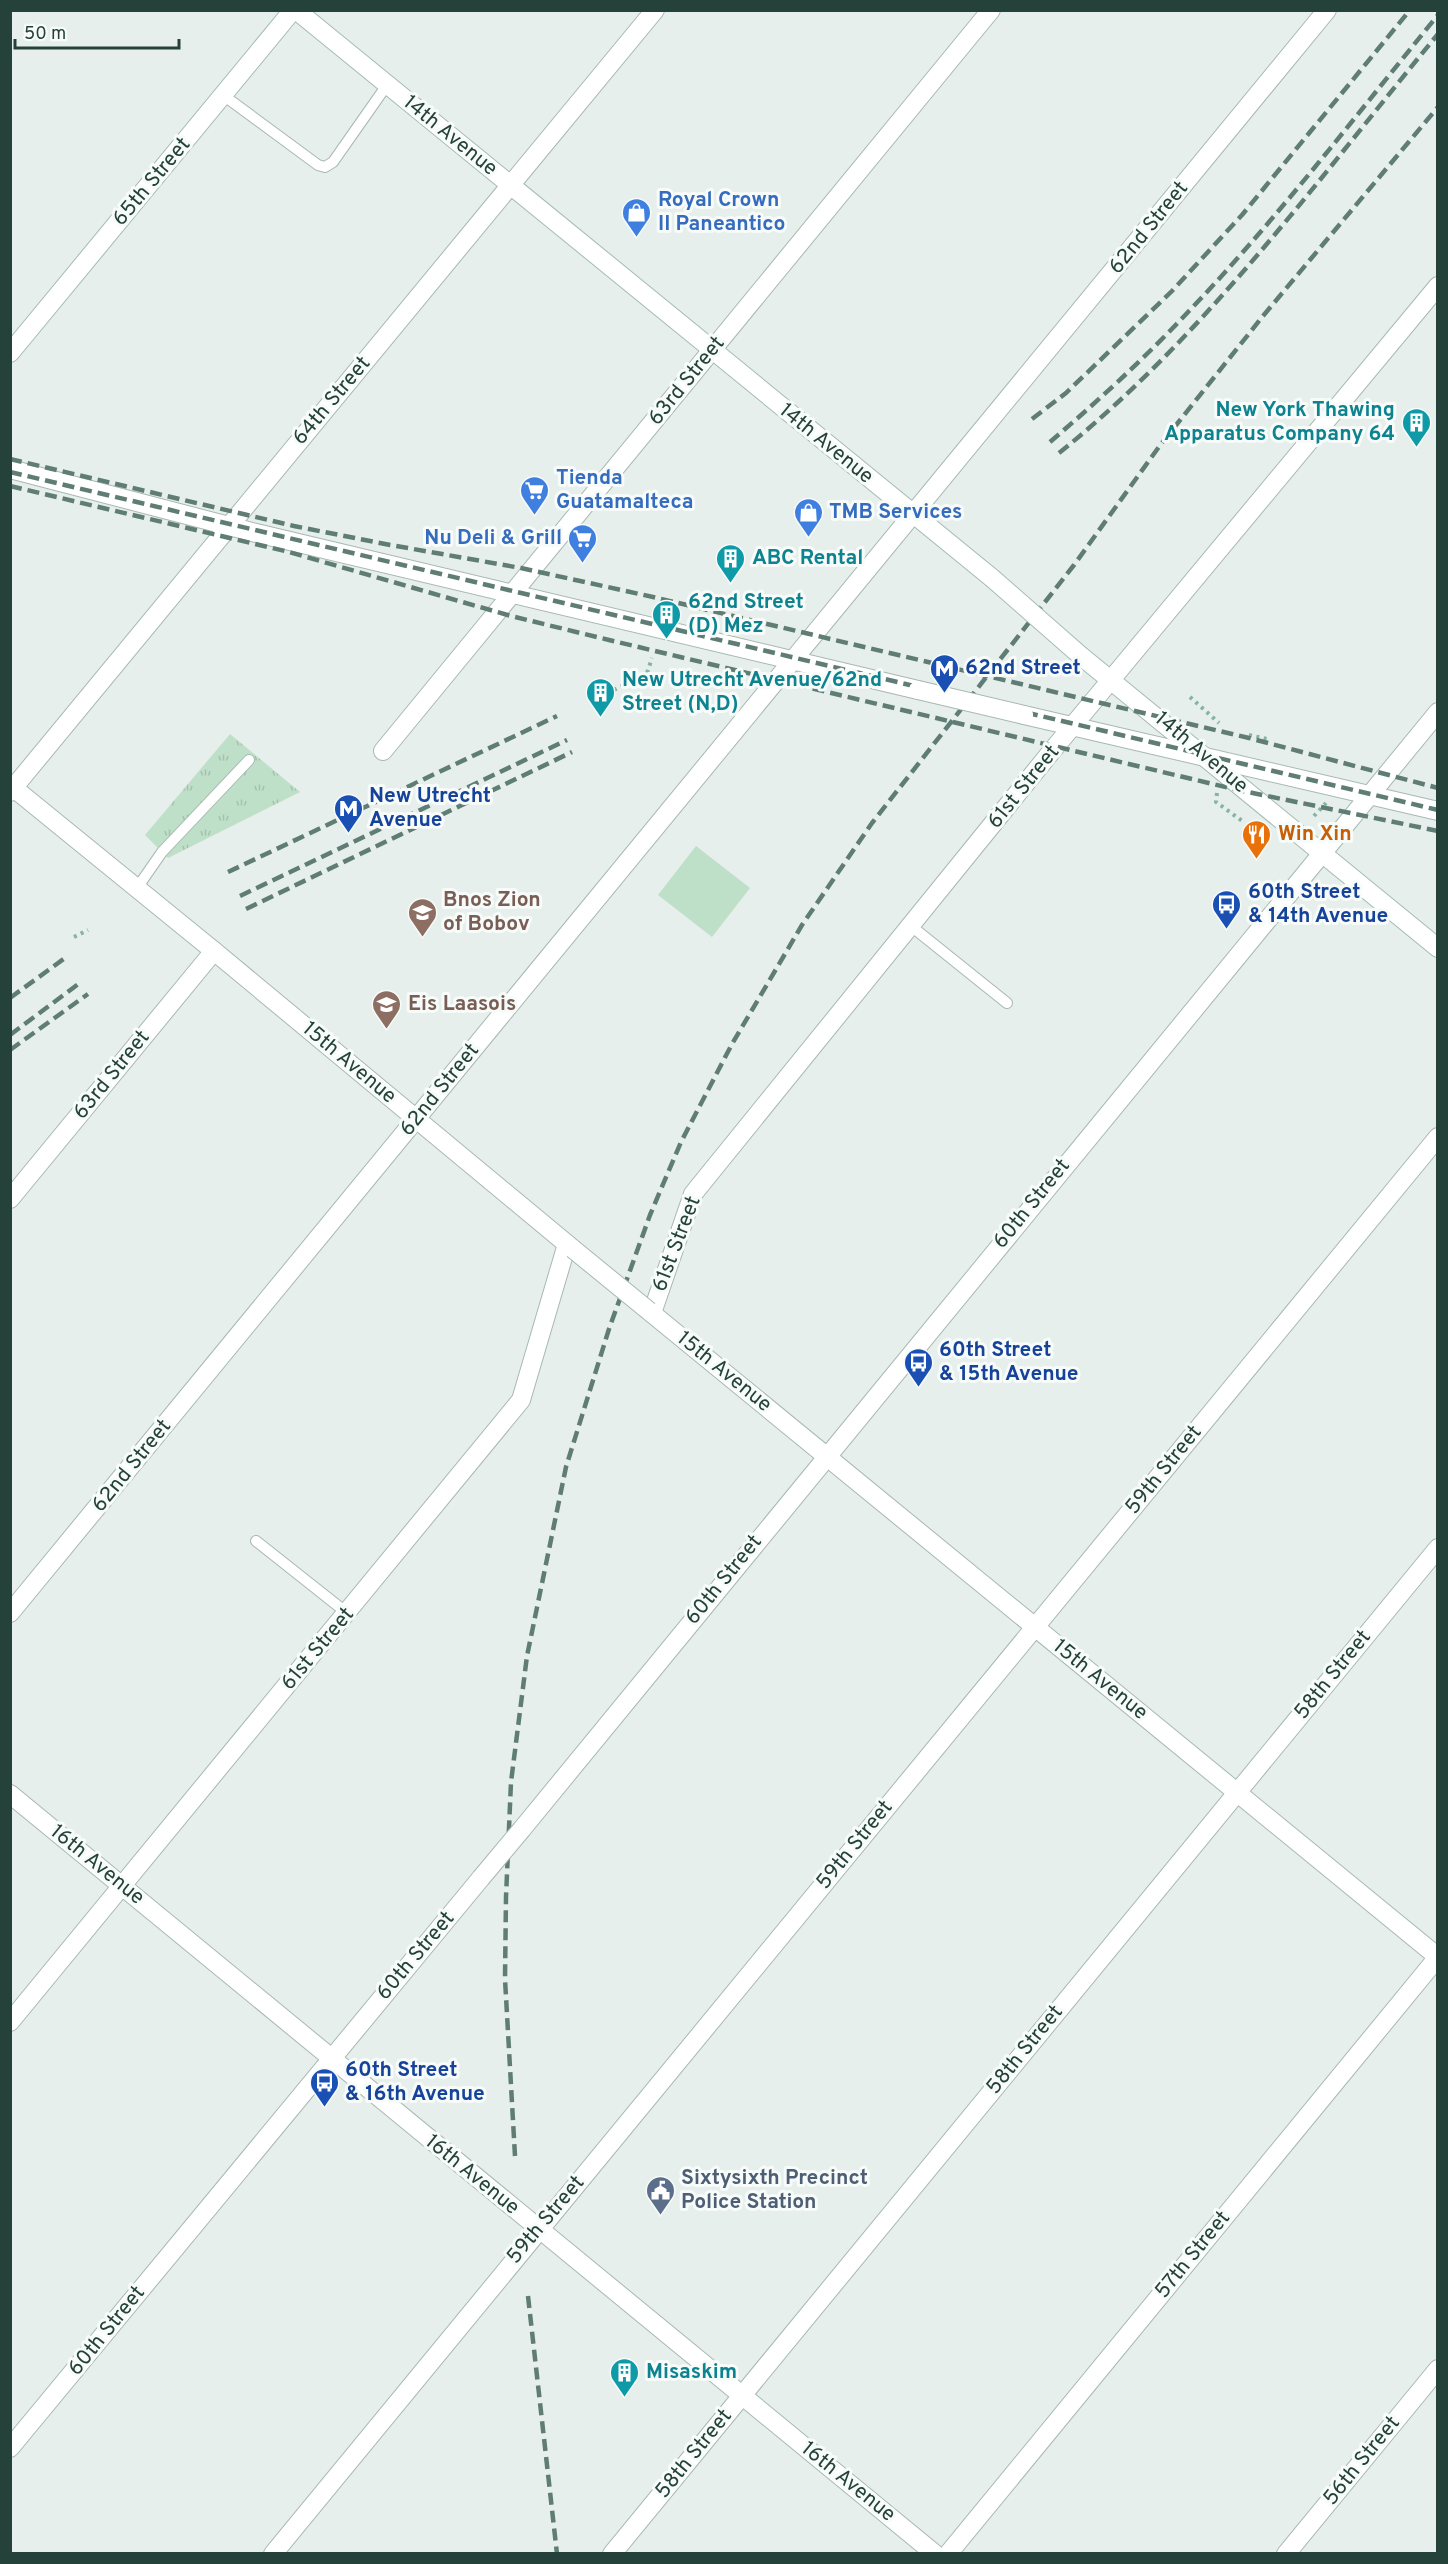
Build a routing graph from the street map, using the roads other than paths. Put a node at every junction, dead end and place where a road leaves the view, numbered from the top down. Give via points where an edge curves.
1 (295, 10) edge
2 (655, 10) edge
3 (991, 10) edge
4 (1327, 10) edge
5 (387, 85) junction
6 (223, 95) junction
7 (510, 186) junction
8 (1437, 286) edge
9 (711, 351) junction
10 (10, 353) edge
11 (10, 469) edge
12 (913, 515) junction
13 (229, 526) junction
14 (513, 594) junction
15 (794, 660) junction
16 (1112, 680) junction
17 (1437, 712) edge
18 (1074, 726) junction
19 (383, 751) dead end
20 (1206, 758) junction
21 (249, 760) dead end
22 (12, 788) edge
23 (1367, 796) junction
24 (1437, 811) edge
25 (1320, 852) junction
26 (137, 888) junction
27 (911, 926) junction
28 (1437, 948) edge
29 (214, 951) junction
30 (1007, 1003) dead end
31 (416, 1119) junction
32 (1437, 1137) edge
33 (10, 1199) edge
34 (570, 1246) junction
35 (650, 1312) junction
36 (826, 1455) junction
37 (256, 1541) dead end
38 (1437, 1548) edge
39 (10, 1613) edge
40 (347, 1613) junction
41 (1035, 1627) junction
42 (1237, 1792) junction
43 (10, 1794) edge
44 (122, 1886) junction
45 (1437, 1957) edge
46 (10, 2022) edge
47 (331, 2058) junction
48 (539, 2230) junction
49 (1437, 2369) edge
50 (742, 2395) junction
51 (10, 2448) edge
52 (273, 2553) edge
53 (612, 2553) edge
54 (934, 2553) edge
55 (948, 2553) edge
56 (1286, 2553) edge

1 - 5 street, 14th Avenue
1 - 6 street, 65th Street
2 - 7 street, 64th Street
3 - 9 street, 63rd Street
4 - 12 street, 62nd Street
5 - 6 lane via 340,153 325,167
5 - 7 street, 14th Avenue
6 - 10 street, 65th Street
7 - 9 street, 14th Avenue
7 - 13 street, 64th Street
8 - 16 street, 61st Street
9 - 12 street, 14th Avenue
9 - 14 street, 63rd Street
11 - 13 street
12 - 15 street, 62nd Street
12 - 16 street, 14th Avenue, bridge
13 - 14 street
13 - 22 street, 64th Street
14 - 15 street
14 - 19 street, 63rd Street
15 - 18 street, bridge
15 - 31 street, 62nd Street
16 - 18 street, 61st Street
16 - 20 street, 14th Avenue
17 - 23 street, 60th Street
18 - 20 street
18 - 27 street, 61st Street
20 - 23 street
20 - 25 street, 14th Avenue
21 - 26 lane via 162,852
22 - 26 street, 15th Avenue
23 - 24 street
23 - 25 street, 60th Street
25 - 28 street, 14th Avenue
25 - 36 street, 60th Street
26 - 29 street, 15th Avenue
27 - 30 lane
27 - 35 street, 61st Street via 693,1194
29 - 31 street, 15th Avenue
29 - 33 street, 63rd Street
31 - 34 street, 15th Avenue
31 - 39 street, 62nd Street
32 - 41 street, 59th Street
34 - 35 street, 15th Avenue, bridge
34 - 40 street, 61st Street via 521,1400
35 - 36 street, 15th Avenue
36 - 41 street, 15th Avenue
36 - 47 street, 60th Street, bridge
37 - 40 lane
38 - 42 street, 58th Street
40 - 44 street, 61st Street
41 - 42 street, 15th Avenue
41 - 48 street, 59th Street
42 - 45 street, 15th Avenue
42 - 50 street, 58th Street
43 - 44 street, 16th Avenue
44 - 46 street, 61st Street
44 - 47 street, 16th Avenue
45 - 55 street, 57th Street
47 - 48 street, 16th Avenue
47 - 51 street, 60th Street
48 - 50 street, 16th Avenue
48 - 52 street, 59th Street
49 - 56 street, 56th Street
50 - 53 street, 58th Street
50 - 54 street, 16th Avenue

